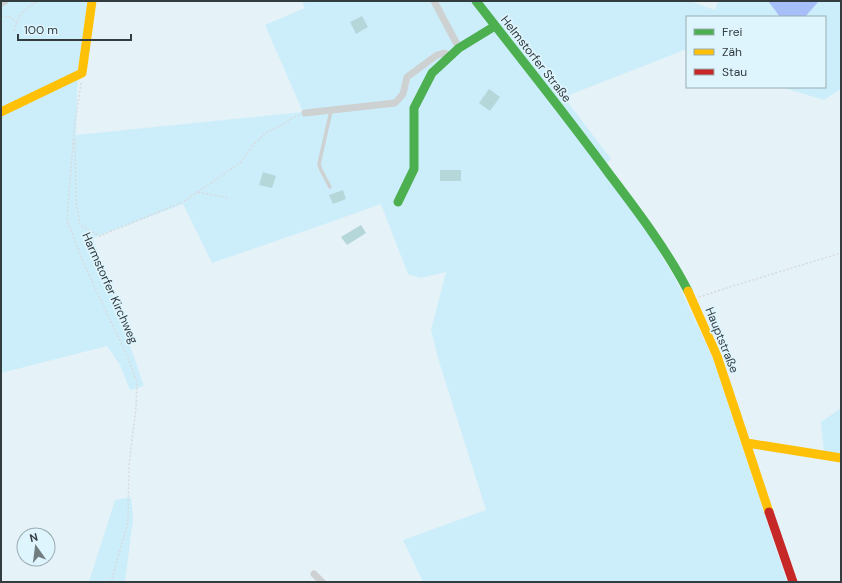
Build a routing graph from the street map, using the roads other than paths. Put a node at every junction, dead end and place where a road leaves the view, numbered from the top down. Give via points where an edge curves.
1 (5, 1) edge
2 (92, 1) edge
3 (434, 1) edge
4 (476, 1) edge
5 (1, 3) edge
6 (495, 26) junction
7 (459, 48) junction
8 (452, 56) junction
9 (331, 111) junction
10 (1, 112) edge
11 (305, 113) road end
12 (578, 131) joint
13 (330, 187) dead end
14 (398, 202) dead end
15 (747, 443) junction
16 (841, 458) edge
17 (314, 574) dead end
18 (322, 582) edge
19 (793, 582) edge

1 - 5 street
2 - 10 main road via 82,73
3 - 7 street
4 - 6 main road, Helmstorfer Straße
6 - 7 main road
6 - 12 main road, Helmstorfer Straße
7 - 8 main road
8 - 9 street via 444,53 437,55 407,77 403,94 395,103
8 - 14 main road via 432,73 414,108 414,169
9 - 11 street
9 - 13 lane via 319,164
12 - 15 main road, Hauptstraße via 644,220 680,276 717,356
15 - 16 main road
15 - 19 main road, Hauptstraße
17 - 18 street

